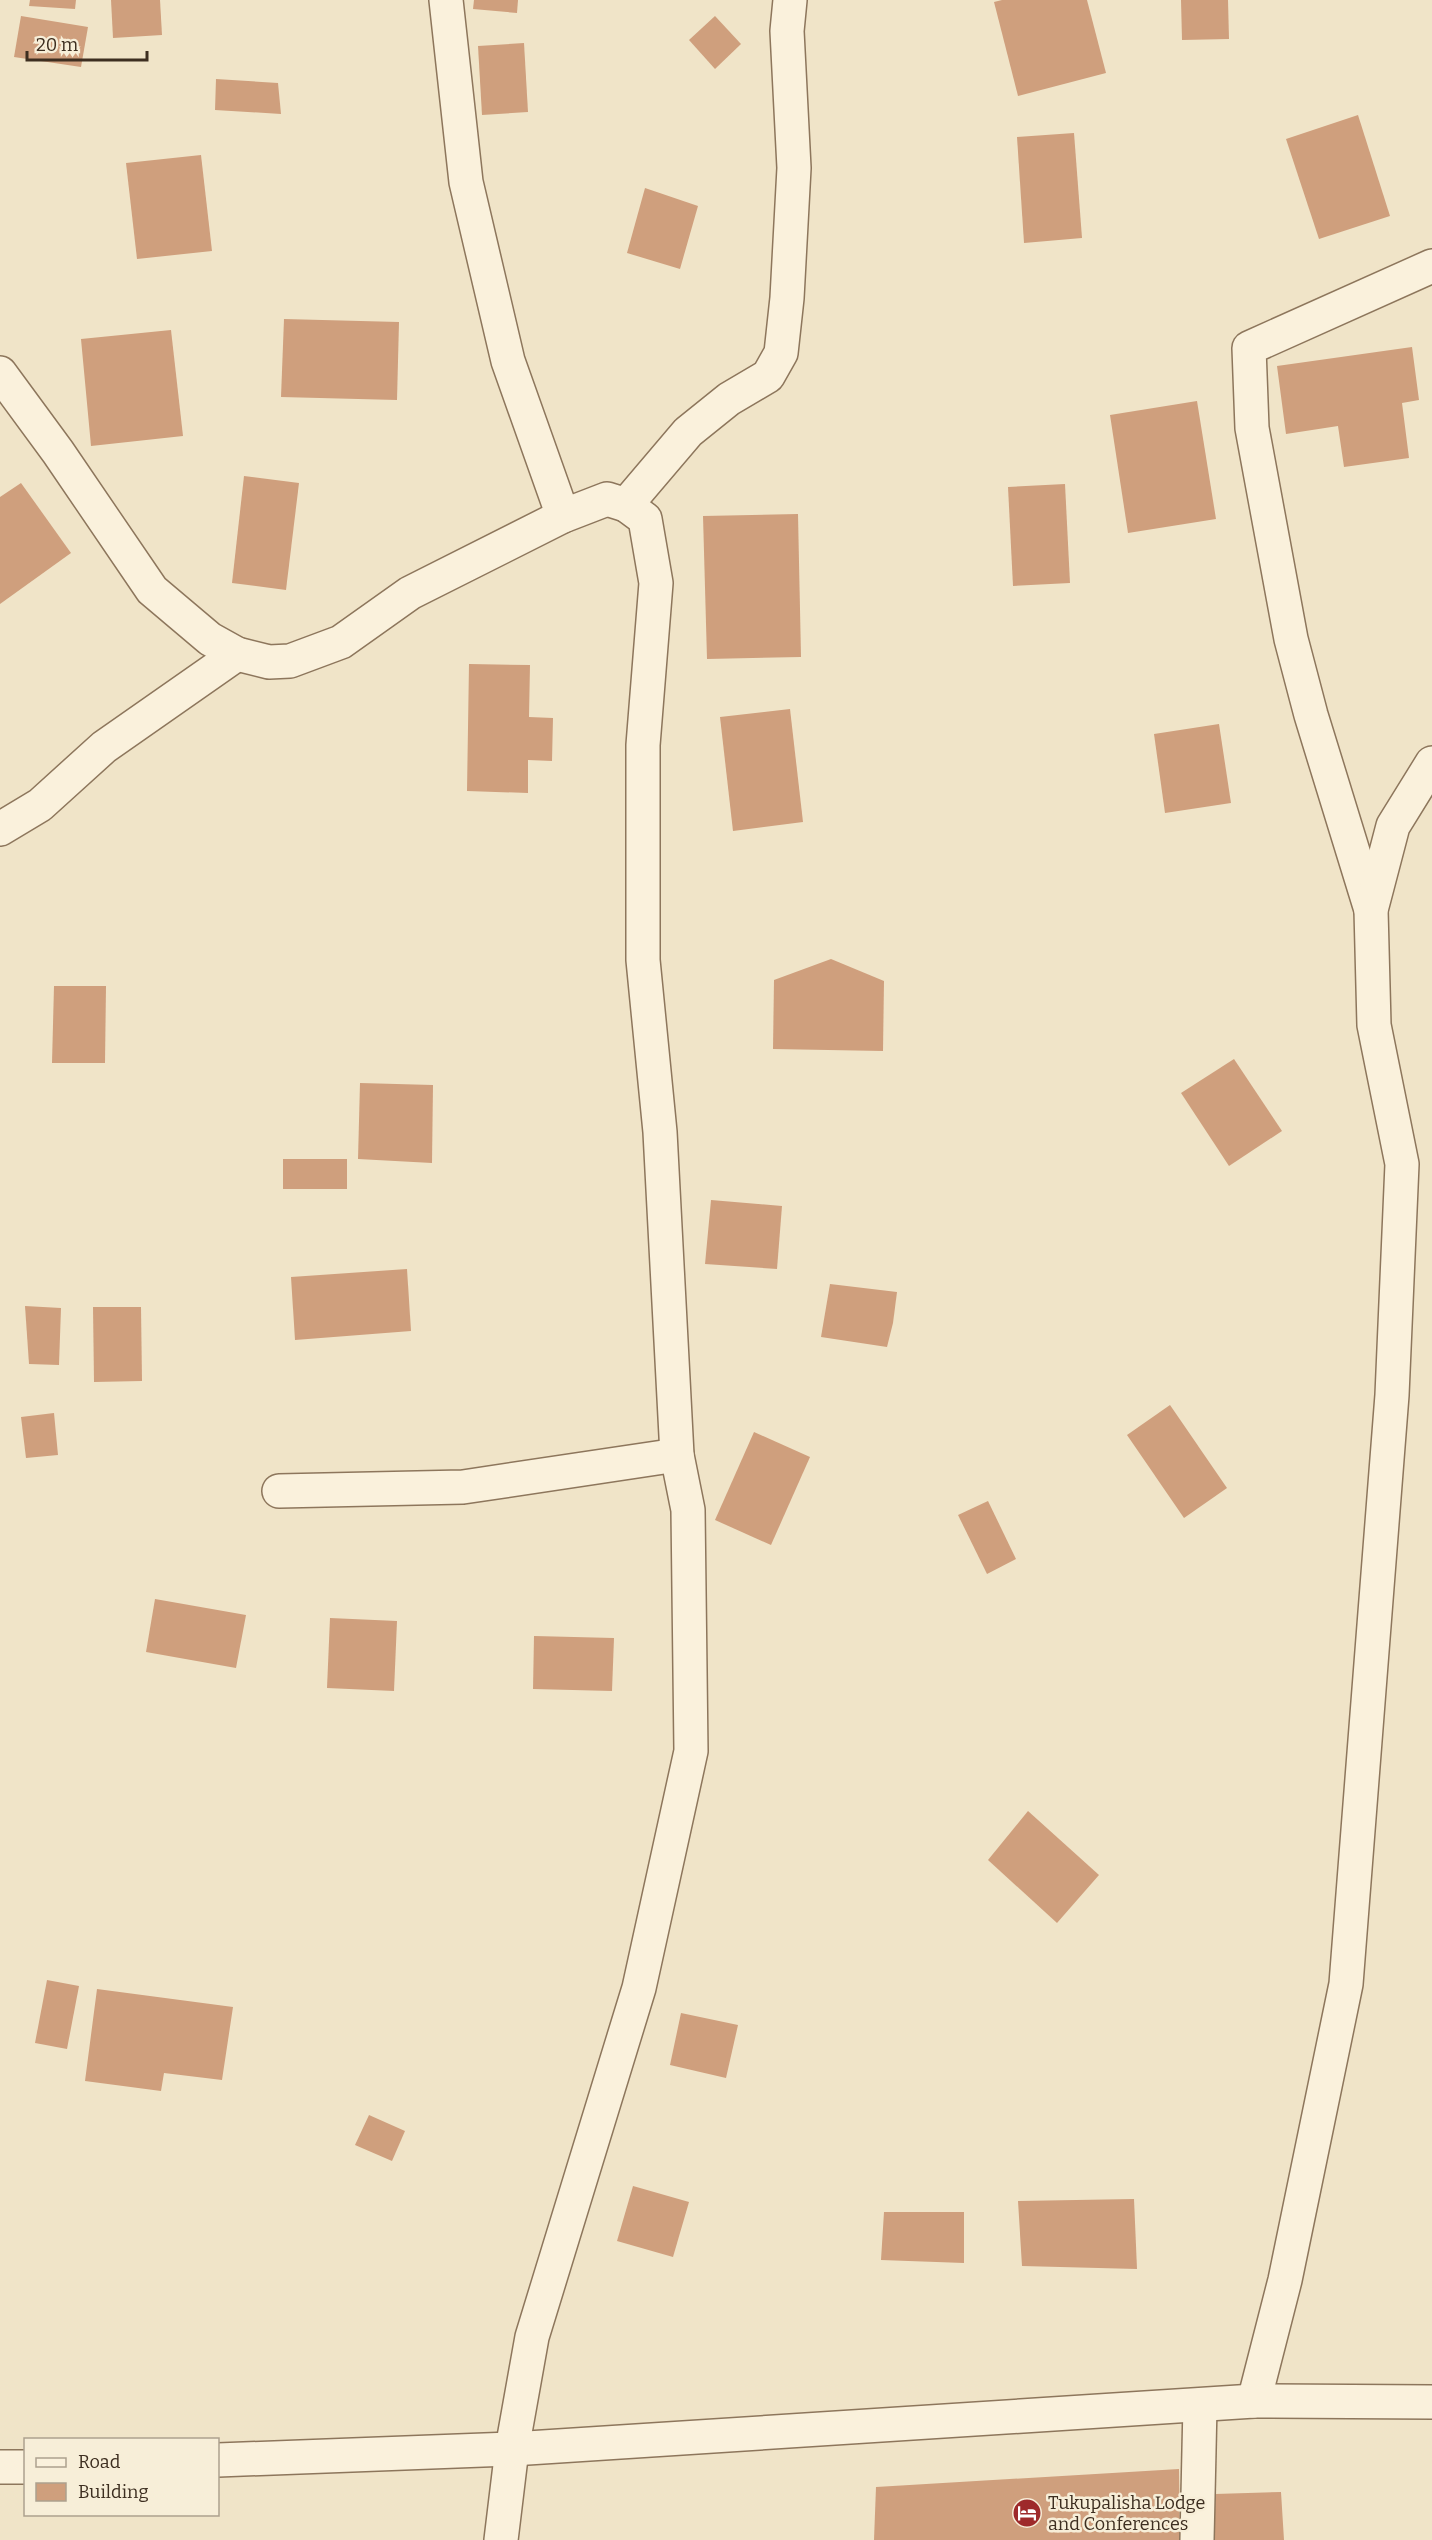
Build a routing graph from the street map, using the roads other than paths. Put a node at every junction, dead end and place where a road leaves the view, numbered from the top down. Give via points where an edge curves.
1 (446, 0) edge
2 (790, 0) edge
3 (1432, 266) edge
4 (0, 373) edge
5 (626, 505) junction
6 (563, 516) junction
7 (237, 654) junction
8 (1432, 763) edge
9 (0, 829) edge
10 (1371, 910) junction
11 (677, 1455) junction
12 (279, 1491) dead end
13 (1254, 2401) junction
14 (1432, 2402) edge
15 (1200, 2405) junction
16 (512, 2449) junction
17 (219, 2460) edge
18 (24, 2467) edge
19 (0, 2468) edge
20 (501, 2540) edge
21 (1197, 2540) edge

1 - 6 street via 466,182 508,361
2 - 5 street via 786,31 794,168 781,353 768,376 729,399 688,432
3 - 10 street via 1249,348 1252,428 1291,639
4 - 7 street via 152,590 210,639
5 - 6 street via 607,499
5 - 11 street via 645,519 656,583 643,746 643,960 660,1132
6 - 7 street via 410,593 341,642 290,661 269,662
7 - 9 street via 104,747 40,805
8 - 10 street via 1393,826
10 - 13 street via 1374,1025 1402,1164 1392,1395 1347,1973 1285,2280
11 - 12 street via 463,1487
11 - 16 street via 688,1510 691,1751 639,1988 532,2337
13 - 14 street
13 - 15 street
15 - 16 street
15 - 21 street
16 - 17 street
16 - 20 street
18 - 19 street

